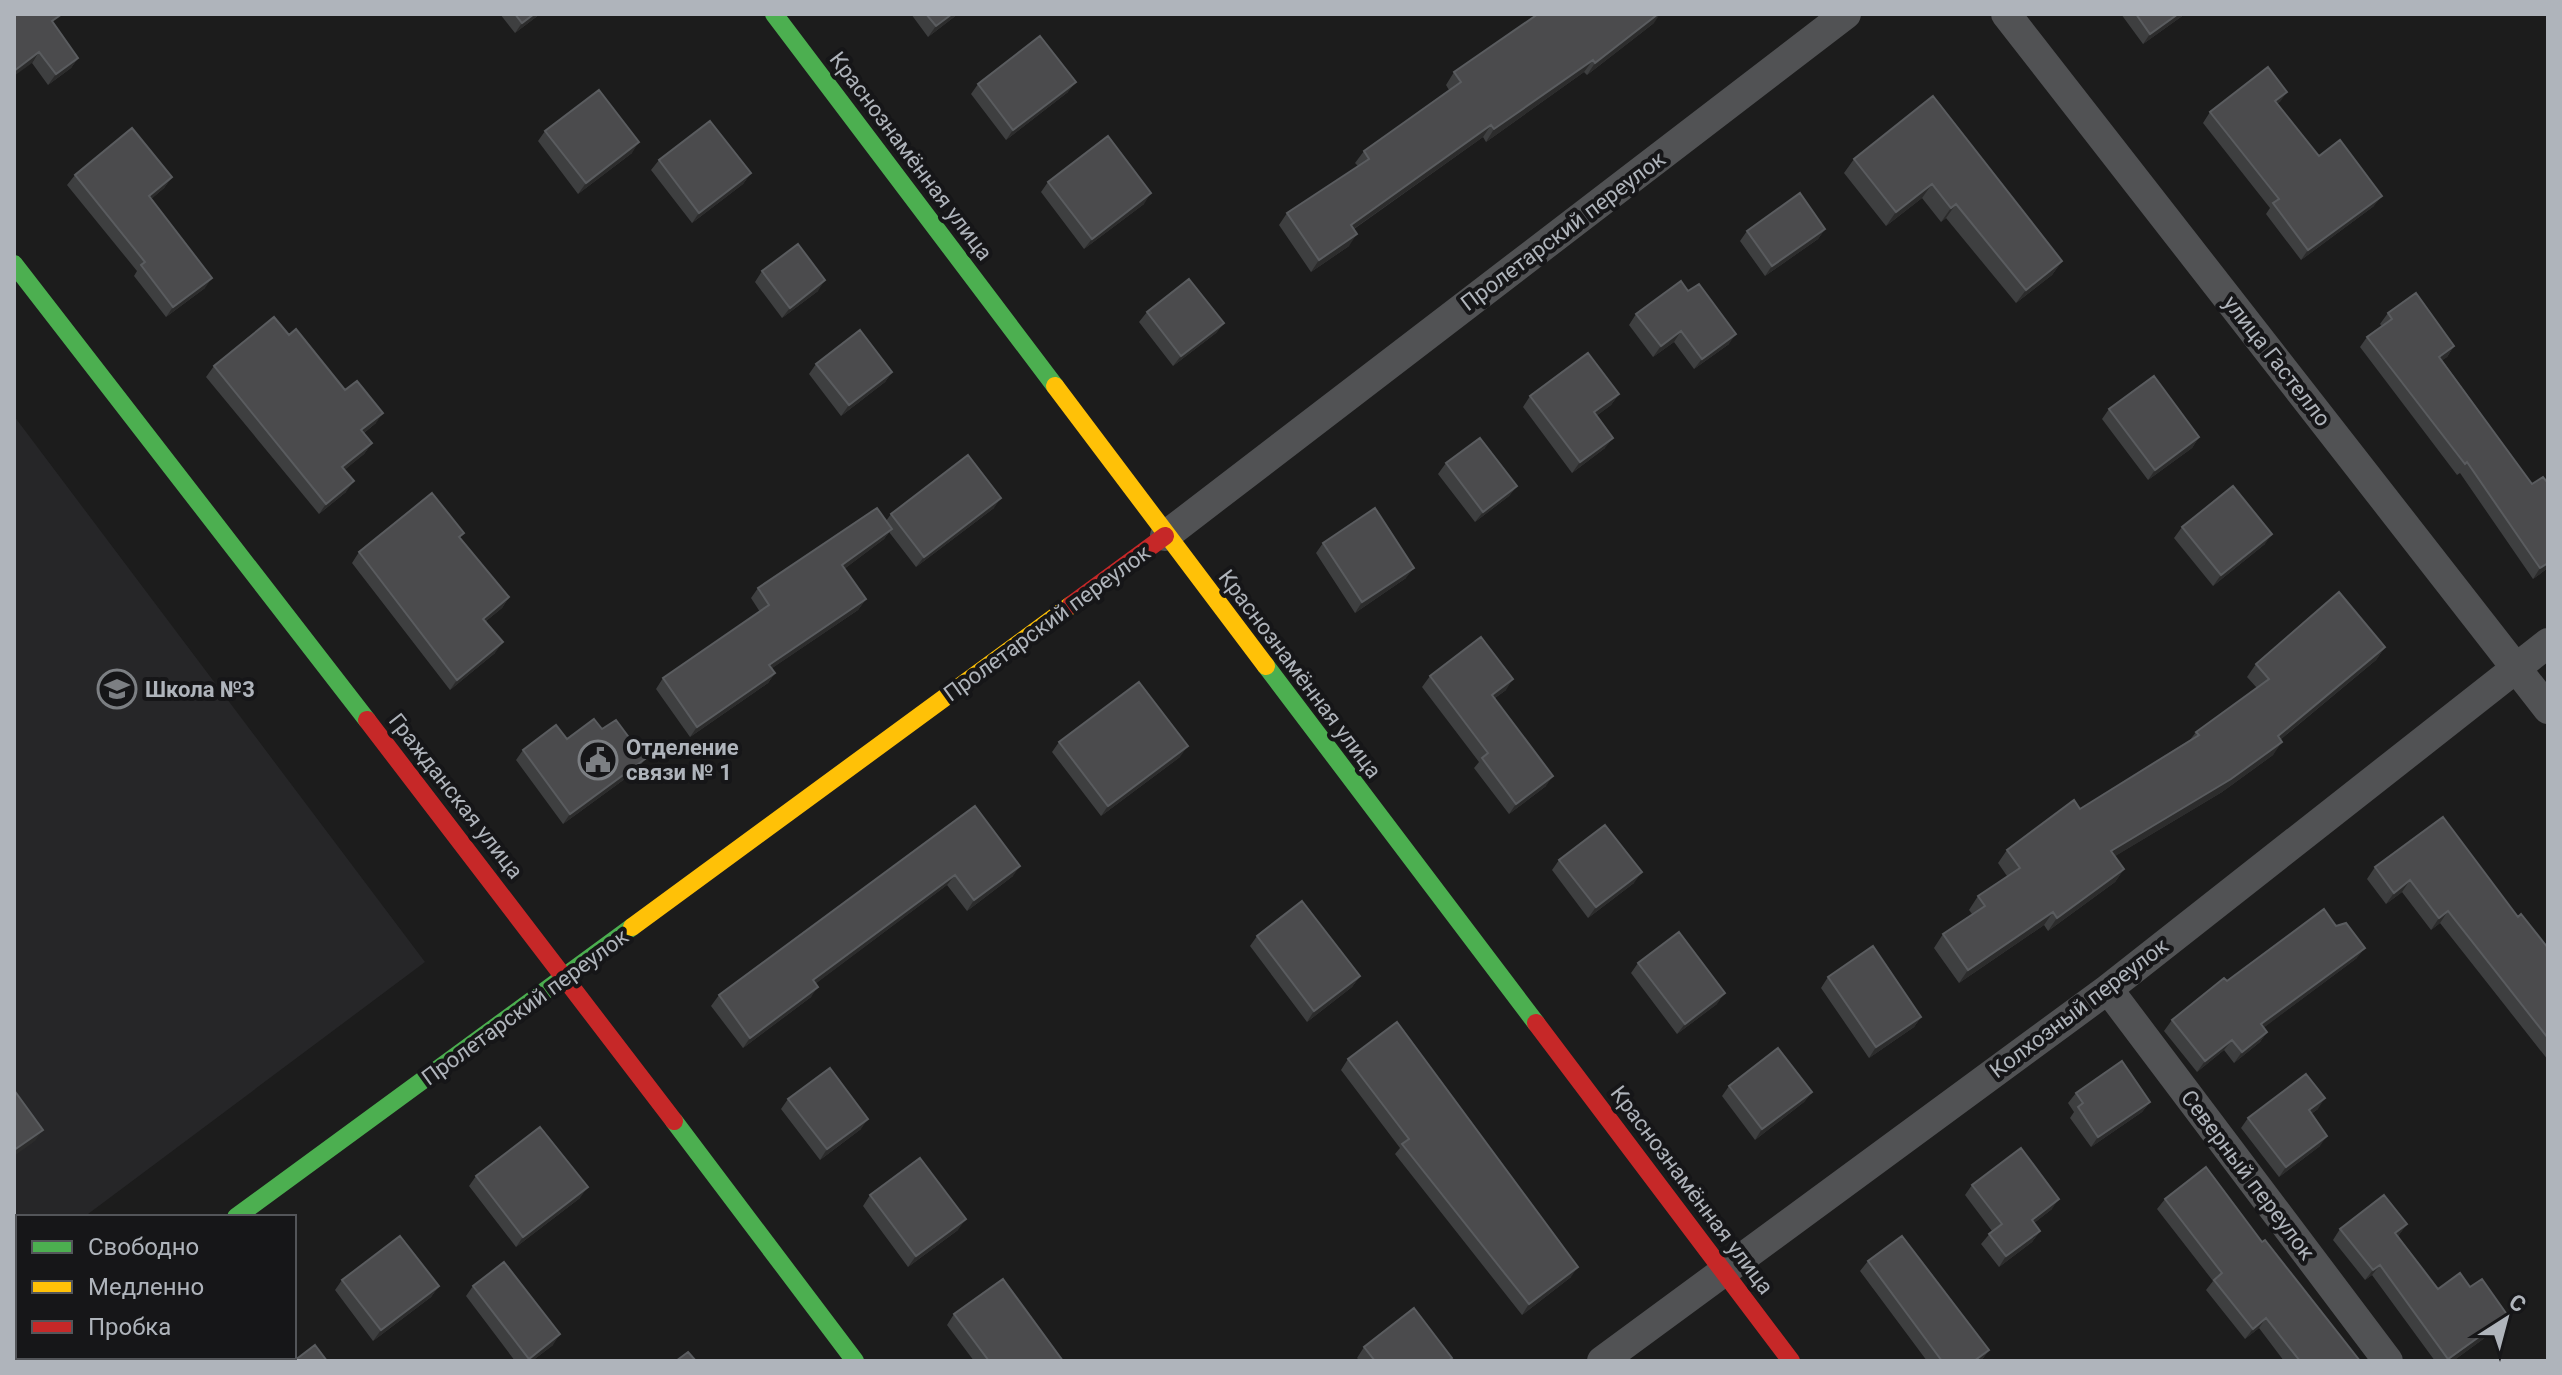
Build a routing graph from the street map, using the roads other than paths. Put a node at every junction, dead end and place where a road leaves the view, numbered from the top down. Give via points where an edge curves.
1 (774, 14) edge
2 (1846, 14) edge
3 (2006, 14) edge
4 (14, 264) edge
5 (1165, 536) junction
6 (2548, 643) edge
7 (2516, 667) junction
8 (2548, 709) edge
9 (566, 977) junction
10 (2108, 989) junction
11 (239, 1215) edge
12 (1724, 1270) junction
13 (855, 1361) edge
14 (1602, 1361) edge
15 (1791, 1361) edge
16 (2388, 1361) edge

1 - 5 main road, Краснознамённая улица
2 - 5 street, Пролетарский переулок
3 - 7 street, улица Гастелло
4 - 9 main road, Гражданская улица
5 - 9 main road, Пролетарский переулок
5 - 12 main road, Краснознамённая улица
6 - 7 street, Колхозный переулок
7 - 8 street, улица Гастелло
7 - 10 street, Колхозный переулок
9 - 11 main road, Пролетарский переулок
9 - 13 main road, Гражданская улица
10 - 12 street, Колхозный переулок
10 - 16 street, Северный переулок
12 - 14 street, Колхозный переулок
12 - 15 main road, Краснознамённая улица

